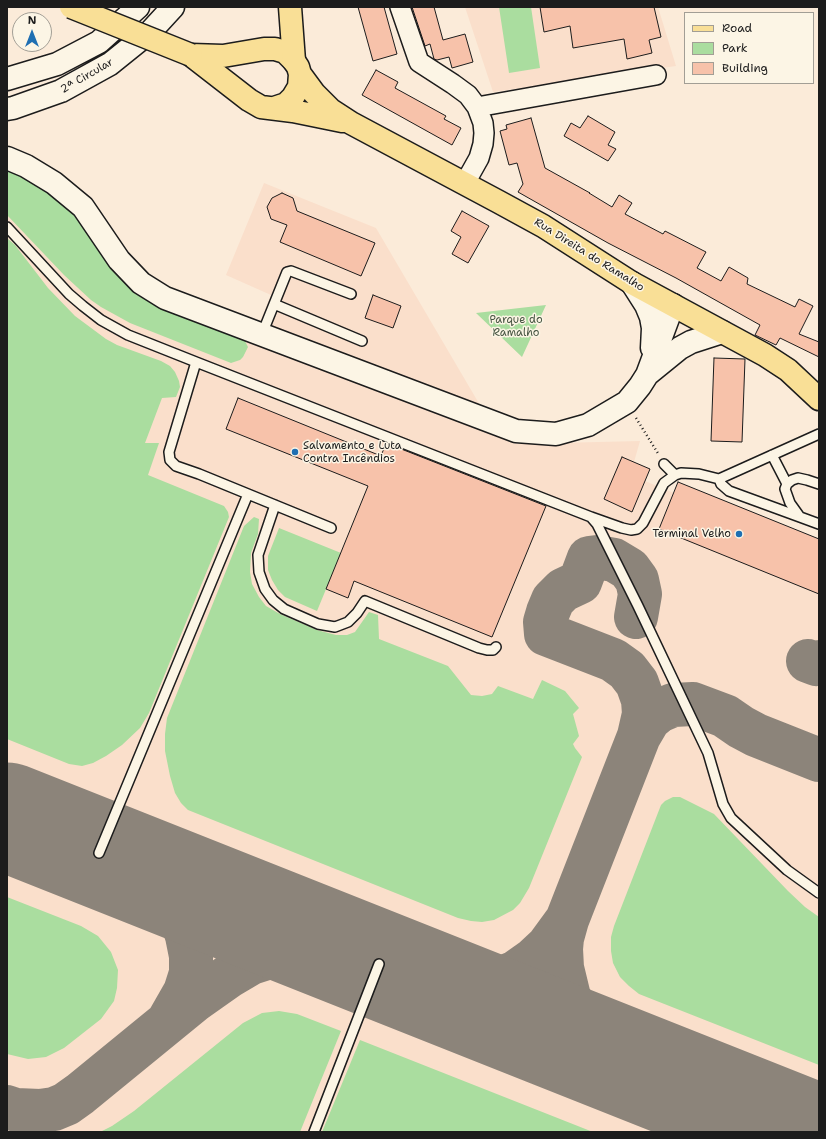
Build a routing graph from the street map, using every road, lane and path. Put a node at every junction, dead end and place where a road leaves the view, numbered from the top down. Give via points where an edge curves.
1 (71, 7) edge
2 (138, 7) edge
3 (173, 7) edge
4 (290, 7) edge
5 (400, 7) edge
6 (191, 55) junction
7 (297, 67) junction
8 (656, 75) dead end
9 (7, 79) edge
10 (477, 107) junction
11 (274, 108) junction
12 (7, 109) edge
13 (351, 122) junction
14 (7, 158) edge
15 (465, 183) junction
16 (7, 227) edge
17 (632, 283) junction
18 (351, 294) dead end
19 (274, 304) junction
20 (673, 305) junction
21 (722, 332) junction
22 (262, 334) junction
23 (362, 341) dead end
24 (196, 362) junction
25 (647, 375) junction
26 (819, 399) edge
27 (627, 402) junction
28 (819, 434) edge
29 (772, 455) junction
30 (664, 464) joint
31 (675, 475) junction
32 (719, 479) junction
33 (787, 484) junction
34 (819, 484) edge
35 (248, 494) junction
36 (275, 505) junction
37 (591, 517) junction
38 (800, 517) junction
39 (819, 524) edge
40 (331, 528) dead end
41 (496, 647) dead end
42 (99, 853) dead end
43 (819, 893) edge
44 (379, 964) dead end
45 (314, 1132) edge

1 - 6 main road, bridge
2 - 9 street via 99,42 57,64
3 - 12 street, 2ª Circular via 150,31 110,64 62,91
4 - 7 main road
5 - 10 street via 419,62 454,84 468,95
6 - 7 main road via 223,56 275,49 285,52
6 - 11 main road, Rua Direita do Ramalho via 249,100 261,107
7 - 11 main road via 299,87 286,104
7 - 13 main road, Rua Direita do Ramalho via 314,93 331,110
8 - 10 street
10 - 15 street via 483,123 483,144 479,158
11 - 13 main road, Rua Direita do Ramalho
13 - 15 main road, Rua Direita do Ramalho
14 - 22 street via 54,183 84,207 119,260 141,283 165,298
15 - 17 main road, Rua Direita do Ramalho via 542,226
16 - 24 lane via 69,294 101,320 128,335
17 - 20 main road, Rua Direita do Ramalho
17 - 25 street via 646,305 653,323
18 - 19 lane via 291,271 287,272
19 - 22 lane
19 - 23 lane
20 - 21 main road, Rua Direita do Ramalho
20 - 25 street
21 - 25 street via 680,348
21 - 26 main road, Rua Direita do Ramalho via 788,370
22 - 27 street via 516,431 556,434 588,425
24 - 35 lane via 169,452 170,460 176,466
24 - 37 lane
25 - 27 street
27 - 30 path
28 - 29 lane
29 - 32 lane
29 - 33 lane
30 - 31 lane
31 - 32 lane via 699,474
31 - 37 lane via 664,482 643,523 637,529 622,528
32 - 38 lane via 729,491
33 - 34 lane via 798,478
33 - 38 lane via 786,495
35 - 36 lane
35 - 42 lane
36 - 40 lane
36 - 41 lane via 258,555 259,572 265,589 284,609 318,624 335,627 348,622 357,614 365,600 479,648 493,650
37 - 43 lane via 638,606 708,753 723,804 731,818 787,870
38 - 39 lane
44 - 45 lane

